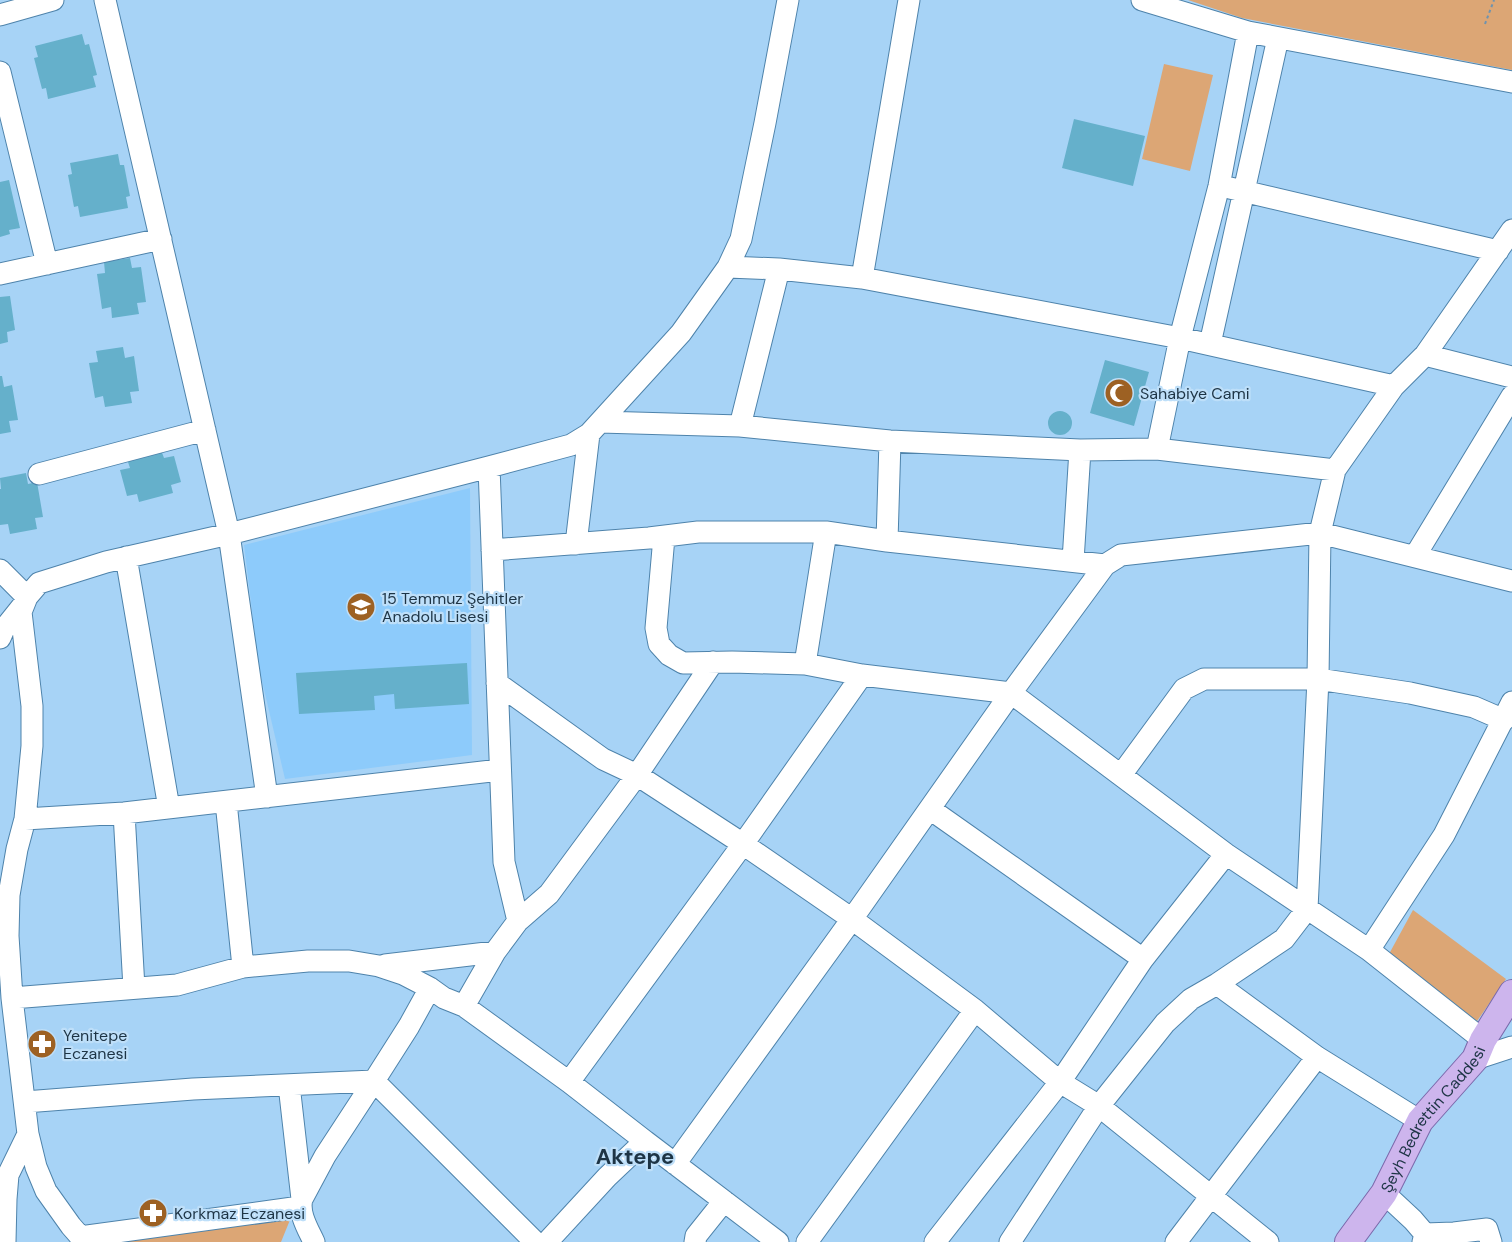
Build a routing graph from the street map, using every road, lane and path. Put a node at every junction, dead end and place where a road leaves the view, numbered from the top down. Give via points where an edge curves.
1 (53, 0) edge
2 (105, 0) edge
3 (788, 0) edge
4 (909, 0) edge
5 (1142, 0) edge
6 (1494, 0) edge
7 (1190, 7) edge
8 (0, 15) edge
9 (1485, 24) dead end
10 (1248, 32) junction
11 (1278, 38) junction
12 (0, 72) edge
13 (1512, 82) edge
14 (1219, 186) junction
15 (1244, 191) junction
16 (1512, 230) edge
17 (161, 239) junction
18 (1498, 251) junction
19 (46, 264) junction
20 (728, 267) junction
21 (779, 269) junction
22 (0, 274) edge
23 (862, 278) junction
24 (1180, 338) junction
25 (1210, 344) junction
26 (1425, 355) junction
27 (1512, 377) edge
28 (1394, 386) junction
29 (1512, 396) edge
30 (741, 426) junction
31 (595, 428) junction
32 (205, 430) junction
33 (890, 441) junction
34 (1157, 449) junction
35 (1080, 450) junction
36 (489, 467) junction
37 (1335, 470) junction
38 (39, 474) dead end
39 (826, 532) junction
40 (1320, 533) junction
41 (229, 534) junction
42 (664, 537) junction
43 (887, 541) junction
44 (576, 544) junction
45 (492, 550) junction
46 (1415, 556) junction
47 (126, 557) junction
48 (1073, 561) junction
49 (1105, 565) junction
50 (0, 570) edge
51 (1512, 581) edge
52 (26, 600) junction
53 (0, 638) edge
54 (713, 662) junction
55 (805, 664) junction
56 (862, 675) junction
57 (1318, 679) junction
58 (497, 683) junction
59 (1011, 693) junction
60 (1508, 711) edge
61 (500, 770) junction
62 (637, 775) junction
63 (1121, 775) junction
64 (267, 797) junction
65 (226, 802) junction
66 (169, 808) junction
67 (930, 809) junction
68 (124, 813) junction
69 (25, 819) junction
70 (743, 844) junction
71 (1226, 854) junction
72 (1307, 909) junction
73 (852, 919) junction
74 (518, 921) junction
75 (1369, 950) junction
76 (495, 952) junction
77 (1143, 959) junction
78 (379, 966) junction
79 (243, 967) junction
80 (1217, 984) junction
81 (134, 988) junction
82 (430, 988) junction
83 (1512, 993) edge
84 (12, 998) junction
85 (464, 1006) junction
86 (975, 1010) junction
87 (1512, 1047) edge
88 (1479, 1049) junction
89 (1317, 1057) junction
90 (374, 1081) junction
91 (568, 1082) junction
92 (1060, 1082) junction
93 (289, 1085) junction
94 (25, 1102) junction
95 (1099, 1106) junction
96 (1420, 1121) junction
97 (28, 1134) junction
98 (645, 1141) junction
99 (675, 1164) junction
100 (1384, 1193) junction
101 (1212, 1196) junction
102 (724, 1201) junction
103 (301, 1203) junction
104 (1424, 1238) edge
105 (83, 1239) edge
106 (5, 1242) edge
107 (314, 1242) edge
108 (535, 1242) edge
109 (547, 1242) edge
110 (694, 1242) edge
111 (778, 1242) edge
112 (807, 1242) edge
113 (935, 1242) edge
114 (1010, 1242) edge
115 (1176, 1242) edge
116 (1268, 1242) edge
117 (1348, 1242) edge
118 (1491, 1242) edge

1 - 8 street
2 - 17 street
3 - 20 street via 741,239
4 - 23 street
5 - 7 street
6 - 9 path
7 - 10 street
10 - 11 street
10 - 14 street
11 - 13 street
11 - 15 street
12 - 19 street
14 - 15 street
14 - 24 street
15 - 18 street
15 - 25 street
16 - 18 street
17 - 19 street
17 - 32 street
18 - 26 street
19 - 22 street
20 - 21 street
20 - 31 street via 681,333
21 - 23 street
21 - 30 street
23 - 24 street
24 - 25 street
24 - 34 street
25 - 28 street
26 - 27 street
26 - 28 street
28 - 37 street
29 - 46 street
30 - 31 street
30 - 33 street
31 - 36 street via 571,445
31 - 44 street
32 - 38 street
32 - 41 street
33 - 35 street
33 - 43 street
34 - 35 street
34 - 37 street
35 - 48 street
36 - 41 street
36 - 45 street
37 - 40 street
39 - 42 street via 698,532
39 - 43 street
39 - 55 street
40 - 46 street
40 - 49 street via 1122,555
40 - 57 street
41 - 47 street
41 - 64 street
42 - 44 street
42 - 54 street via 656,628 659,644 683,663
43 - 48 street
44 - 45 street
45 - 58 street
46 - 51 street
47 - 52 street via 39,583
47 - 66 street
48 - 49 street
49 - 59 street
50 - 52 street
52 - 53 street
52 - 69 street via 21,612 32,706 32,746
54 - 55 street
54 - 62 street
55 - 56 street
56 - 59 street
56 - 70 street
57 - 60 street
57 - 63 street via 1204,679 1184,689
57 - 72 street
58 - 61 street
58 - 62 street via 603,759
59 - 63 street
59 - 67 street
60 - 75 street via 1444,835
61 - 64 street
61 - 74 street via 504,861
62 - 70 street
62 - 74 street via 549,894
63 - 71 street
64 - 65 street
65 - 66 street
65 - 79 street
66 - 68 street
67 - 73 street
67 - 77 street
68 - 69 street
68 - 81 street
69 - 84 street via 9,895
70 - 73 street
70 - 91 street
71 - 72 street
71 - 77 street
72 - 75 street
72 - 80 street via 1284,939
73 - 86 street
73 - 99 street
74 - 76 street
75 - 88 street
76 - 78 street
76 - 85 street
77 - 92 street
78 - 79 street via 308,961
78 - 82 street
79 - 81 street via 177,985
80 - 89 street
80 - 95 street via 1191,999 1165,1023
81 - 84 street
82 - 85 street
82 - 90 street
83 - 88 main road, Şeyh Bedrettin Caddesi
84 - 94 street
85 - 91 street
86 - 92 street
86 - 112 street
87 - 88 street
88 - 96 main road, Şeyh Bedrettin Caddesi
89 - 96 street
89 - 101 street
90 - 93 street
90 - 103 street via 325,1156
90 - 108 street
91 - 98 street
92 - 95 street
92 - 113 street
93 - 94 street
93 - 103 street
94 - 97 street
95 - 101 street
95 - 114 street
96 - 100 main road, Şeyh Bedrettin Caddesi
97 - 105 street via 46,1191
97 - 106 street via 8,1175
98 - 99 street
98 - 109 street
99 - 102 street
100 - 104 street via 1413,1220
100 - 117 main road, Şeyh Bedrettin Caddesi
101 - 115 street
101 - 116 street
102 - 110 street
102 - 111 street
103 - 105 street
103 - 107 street
104 - 118 street via 1487,1229

